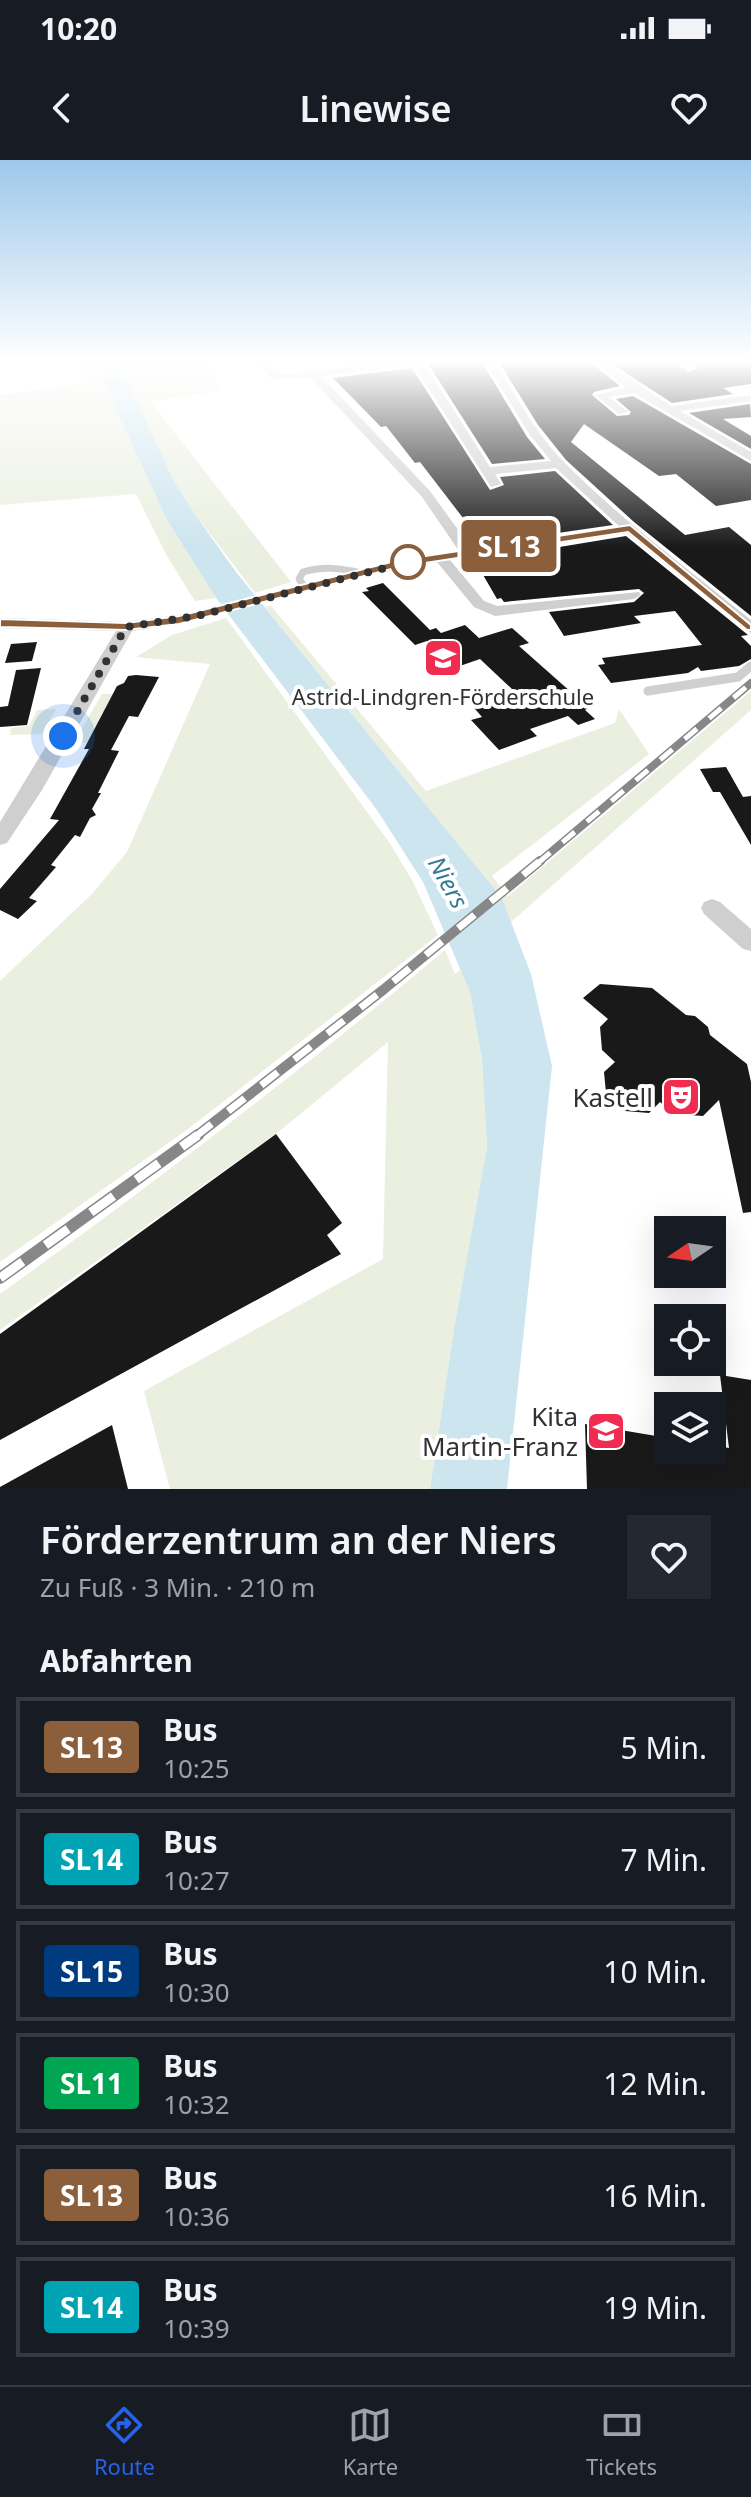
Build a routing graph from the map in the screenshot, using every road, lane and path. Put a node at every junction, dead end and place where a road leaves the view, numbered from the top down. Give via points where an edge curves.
1 (360, 424) edge
2 (456, 424) edge
3 (532, 424) edge
4 (697, 424) edge
5 (751, 457) edge
6 (559, 464) junction
7 (486, 471) junction
8 (495, 484) dead end
9 (630, 529) junction
10 (467, 552) junction
11 (439, 556) junction
12 (634, 595) dead end
13 (0, 623) edge
14 (126, 627) junction
15 (751, 628) edge
16 (751, 666) edge
17 (648, 691) dead end
18 (0, 838) edge
19 (712, 908) dead end
20 (748, 931) edge

1 - 10 street via 426,494
2 - 7 street
3 - 6 street
4 - 5 street
6 - 7 street
6 - 9 street
7 - 8 street
9 - 10 street
9 - 15 street
10 - 11 street
11 - 12 street via 479,604 495,611
11 - 14 street via 179,620
13 - 14 street
14 - 18 street
16 - 17 lane via 738,677
19 - 20 street

